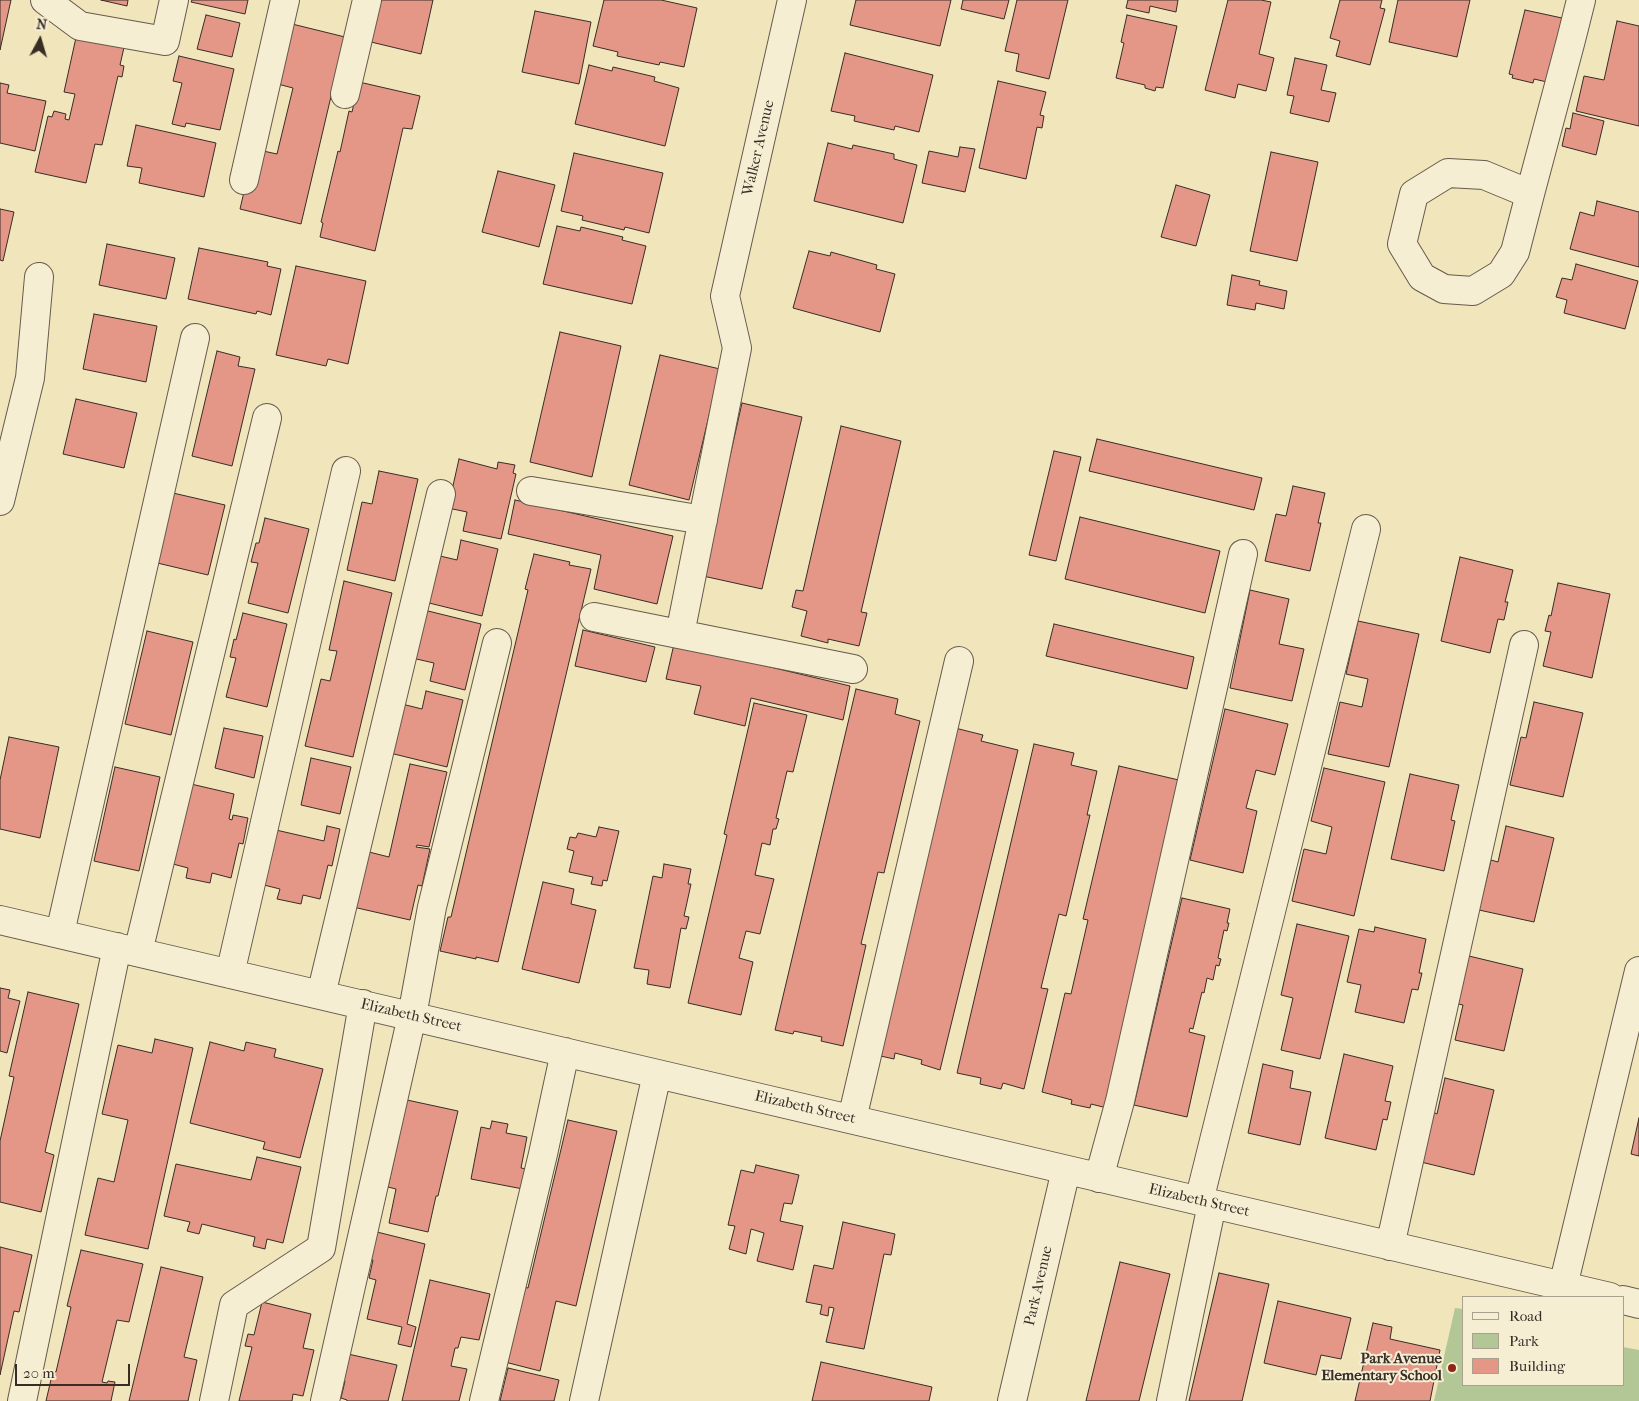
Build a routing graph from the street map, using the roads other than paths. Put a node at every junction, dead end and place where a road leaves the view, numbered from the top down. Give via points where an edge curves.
1 (45, 0) edge
2 (174, 0) edge
3 (285, 0) edge
4 (366, 0) edge
5 (792, 0) edge
6 (1581, 0) edge
7 (345, 94) dead end
8 (244, 180) dead end
9 (1530, 194) junction
10 (39, 277) dead end
11 (195, 338) dead end
12 (267, 418) dead end
13 (346, 471) dead end
14 (531, 491) dead end
15 (441, 494) dead end
16 (0, 502) edge
17 (703, 520) junction
18 (1366, 528) dead end
19 (1242, 554) dead end
20 (594, 617) dead end
21 (680, 634) junction
22 (497, 643) dead end
23 (1524, 645) dead end
24 (959, 661) dead end
25 (853, 670) dead end
26 (0, 920) edge
27 (60, 934) junction
28 (128, 950) junction
29 (1639, 971) edge
30 (230, 974) junction
31 (321, 995) junction
32 (363, 1004) junction
33 (412, 1016) junction
34 (565, 1052) junction
35 (658, 1074) junction
36 (852, 1119) junction
37 (1066, 1170) junction
38 (1100, 1178) junction
39 (1206, 1203) junction
40 (1390, 1246) junction
41 (1563, 1286) junction
42 (1606, 1296) edge
43 (1624, 1300) edge
44 (1639, 1304) edge
45 (22, 1401) edge
46 (214, 1401) edge
47 (325, 1401) edge
48 (484, 1401) edge
49 (584, 1401) edge
50 (1012, 1401) edge
51 (1171, 1401) edge

1 - 2 street via 80,26 164,41
3 - 8 street
4 - 7 street
5 - 17 street, Walker Avenue via 725,296 737,348
6 - 9 street
9 - 9 street via 1515,252 1501,274 1473,291 1444,289 1422,277 1402,244 1414,194 1448,173 1484,175
10 - 16 street via 30,378
11 - 27 street
12 - 28 street
13 - 30 street
14 - 17 street
15 - 31 street
17 - 21 street
18 - 39 street
19 - 38 street via 1123,1091
20 - 21 street
21 - 25 street
22 - 33 street via 432,907
23 - 40 street
24 - 36 street
26 - 27 street, Elizabeth Street
27 - 28 street, Elizabeth Street
28 - 30 street, Elizabeth Street
28 - 45 street
29 - 41 street
30 - 31 street, Elizabeth Street
31 - 32 street, Elizabeth Street
32 - 33 street, Elizabeth Street
32 - 46 street via 321,1248 234,1305
33 - 34 street, Elizabeth Street
33 - 47 street
34 - 35 street, Elizabeth Street
34 - 48 street
35 - 36 street, Elizabeth Street
35 - 49 street
36 - 37 street, Elizabeth Street
37 - 38 street, Elizabeth Street
37 - 50 street, Park Avenue
38 - 39 street, Elizabeth Street
39 - 40 street, Elizabeth Street
39 - 51 street
40 - 41 street, Elizabeth Street
41 - 42 street, Elizabeth Street
43 - 44 street

